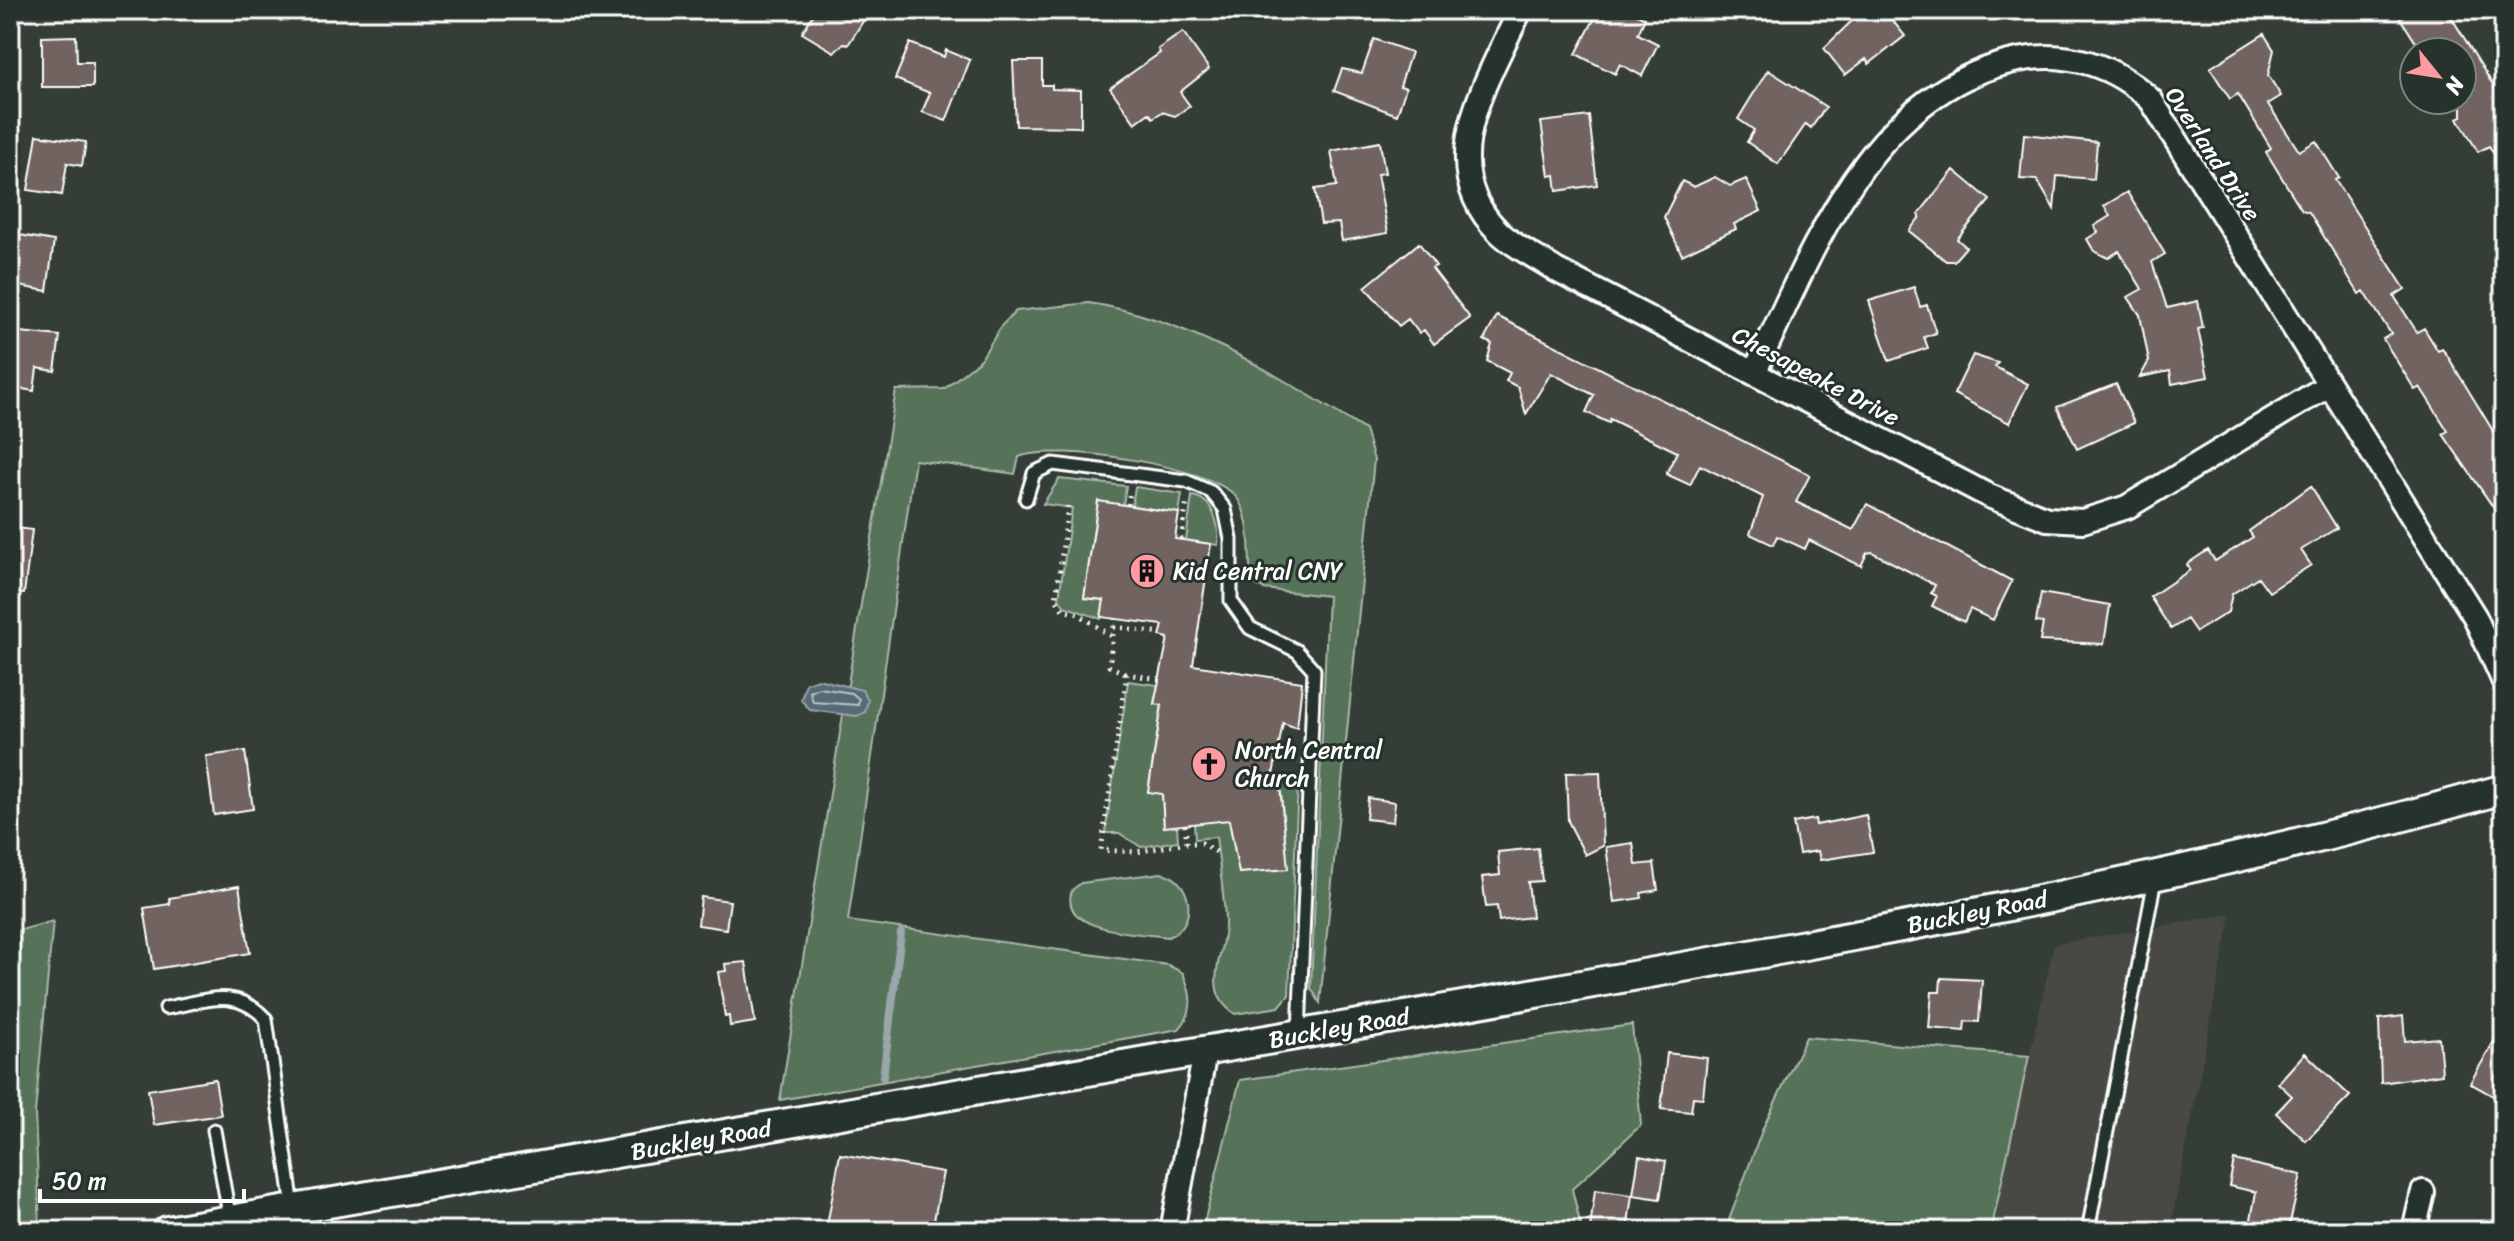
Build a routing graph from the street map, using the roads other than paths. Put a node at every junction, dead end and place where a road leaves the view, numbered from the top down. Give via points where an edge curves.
1 (1520, 10) edge
2 (1754, 373) junction
3 (2329, 385) junction
4 (1026, 499) dead end
5 (2504, 682) edge
6 (2504, 789) edge
7 (2156, 878) junction
8 (166, 1008) dead end
9 (1299, 1035) junction
10 (1205, 1052) junction
11 (214, 1130) dead end
12 (2423, 1192) dead end
13 (294, 1210) junction
14 (230, 1221) junction
15 (167, 1231) edge
16 (1172, 1231) edge
17 (2088, 1231) edge
18 (2414, 1231) edge

1 - 2 street, Chesapeake Drive via 1469,124 1465,166 1474,196 1499,232 1556,270
2 - 3 street, Chesapeake Drive via 1989,496 2047,519 2083,521 2127,507
2 - 3 street, Overland Drive via 1847,188 1895,127 1949,88 2005,63 2044,55 2091,62 2151,100
3 - 5 street, Overland Drive via 2475,617
4 - 9 lane via 1034,473 1053,464 1190,483 1211,492 1225,509 1231,539 1231,601 1250,628 1297,651 1314,670
6 - 7 street, Buckley Road via 2353,832
7 - 9 street, Buckley Road
7 - 17 lane
8 - 13 lane via 234,997 252,1004 266,1019
9 - 10 street, Buckley Road
10 - 13 street, Buckley Road
10 - 16 street
11 - 14 lane
12 - 18 street
13 - 14 street, Buckley Road
14 - 15 street, Buckley Road

